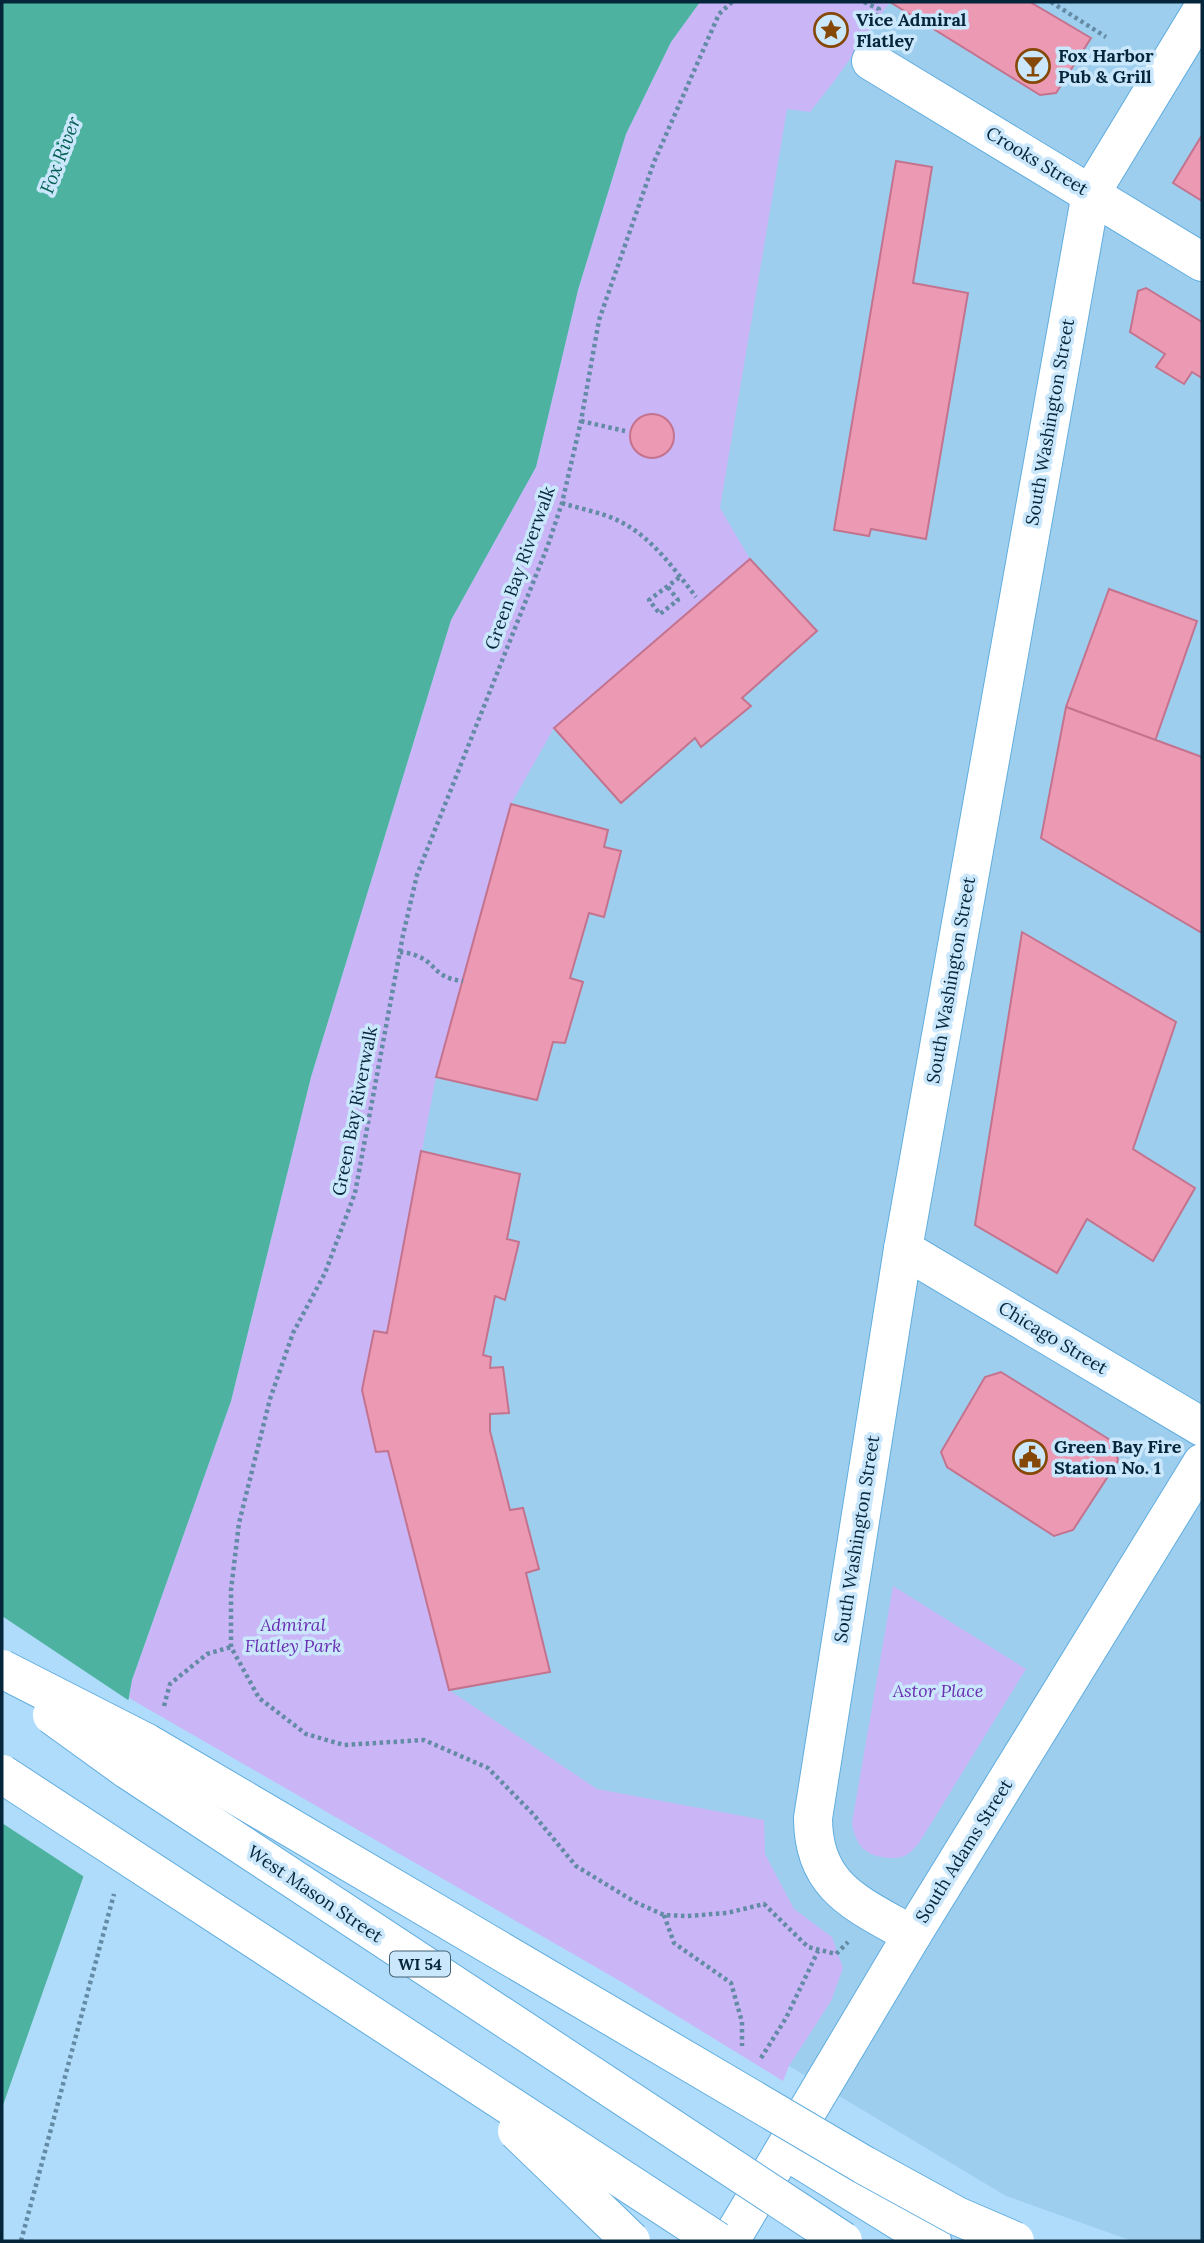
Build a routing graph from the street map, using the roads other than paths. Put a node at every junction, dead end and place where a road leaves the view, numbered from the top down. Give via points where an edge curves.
1 (1202, 10) edge
2 (871, 61) dead end
3 (1091, 193) junction
4 (1202, 262) edge
5 (903, 1249) junction
6 (1202, 1427) edge
7 (1202, 1463) edge
8 (2, 1669) edge
9 (2, 1679) edge
10 (2, 1774) edge
11 (912, 1936) junction
12 (452, 2068) junction
13 (785, 2150) junction
14 (631, 2241) edge
15 (717, 2241) edge
16 (730, 2241) edge
17 (843, 2241) edge
18 (932, 2241) edge
19 (1015, 2241) edge

1 - 3 street, South Washington Street
2 - 3 street, Crooks Street
3 - 4 street, Crooks Street
3 - 5 street, South Washington Street
5 - 6 street, Chicago Street
5 - 11 street, South Washington Street via 813,1839 828,1878
7 - 11 street, South Adams Street
8 - 19 street, bridge via 147,1743 864,2165 957,2216
9 - 17 street, West Mason Street / WI 54, bridge via 128,1770
10 - 12 street, bridge
11 - 13 street, South Adams Street
12 - 14 street, bridge
12 - 15 street, bridge
13 - 16 street, South Adams Street
13 - 18 street

